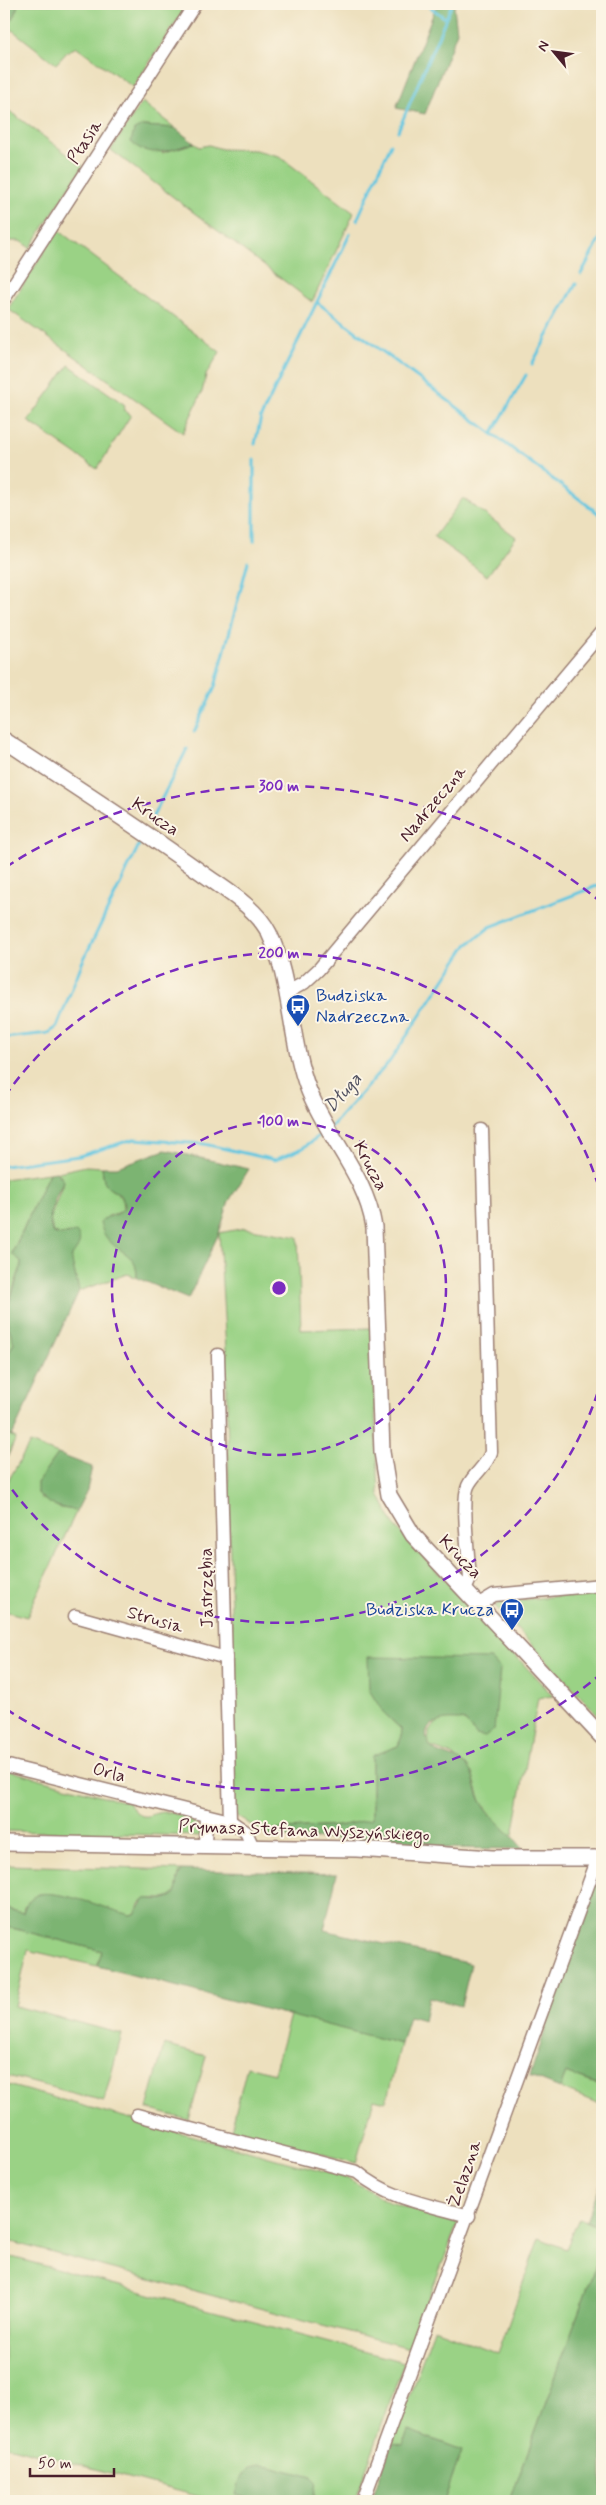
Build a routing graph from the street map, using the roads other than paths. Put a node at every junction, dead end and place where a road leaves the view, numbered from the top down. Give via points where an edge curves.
1 (195, 4) edge
2 (4, 299) edge
3 (602, 632) edge
4 (4, 740) edge
5 (286, 994) junction
6 (482, 1130) dead end
7 (218, 1355) dead end
8 (602, 1585) edge
9 (465, 1590) junction
10 (479, 1604) junction
11 (75, 1616) dead end
12 (226, 1658) junction
13 (602, 1737) edge
14 (4, 1765) edge
15 (206, 1815) junction
16 (230, 1821) junction
17 (4, 1843) edge
18 (205, 1846) junction
19 (253, 1847) junction
20 (600, 1858) edge
21 (137, 2115) dead end
22 (469, 2216) junction
23 (363, 2501) edge

1 - 2 street, Ptasia
3 - 5 street, Nadrzeczna via 318,969
4 - 5 street, Krucza via 114,811 244,904 268,931 277,952
5 - 9 street, Krucza via 302,1073 333,1139 362,1187 371,1212 382,1452 389,1495 413,1535
6 - 9 street via 491,1452 486,1464 470,1482 465,1496 470,1579
7 - 12 street, Jastrzębia
8 - 10 street via 494,1596
9 - 10 street, Krucza
10 - 13 street, Krucza
11 - 12 street, Strusia
12 - 16 street, Jastrzębia
14 - 15 street, Orla
15 - 16 street, Orla
15 - 18 street
16 - 19 street, Orla via 246,1832
17 - 18 street, Prymasa Stefana Wyszyńskiego
18 - 19 street, Prymasa Stefana Wyszyńskiego
19 - 20 street, Prymasa Stefana Wyszyńskiego via 357,1849 492,1858
20 - 22 street, Żelazna
21 - 22 street via 357,2172 397,2197
22 - 23 street, Żelazna

